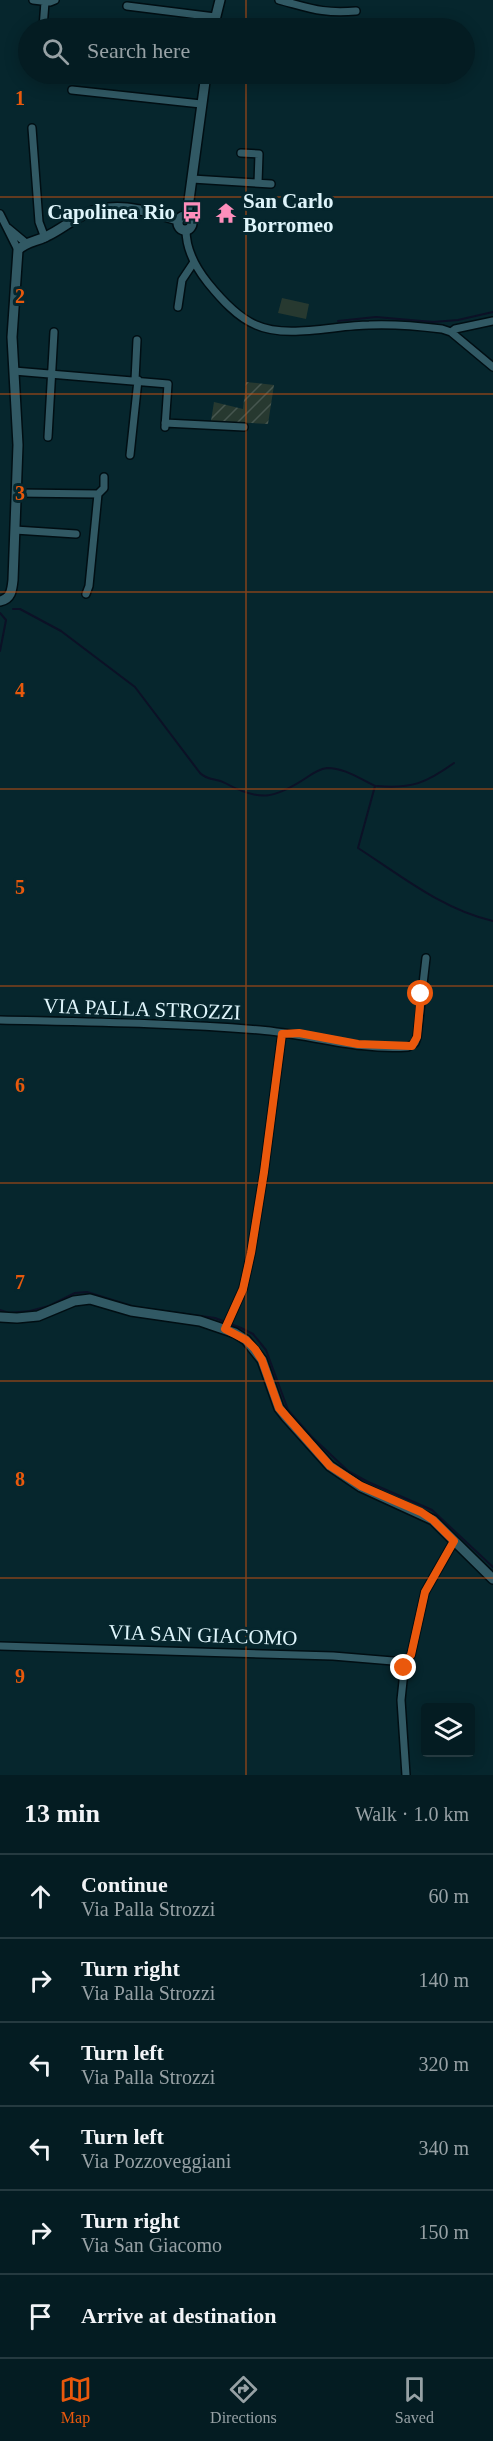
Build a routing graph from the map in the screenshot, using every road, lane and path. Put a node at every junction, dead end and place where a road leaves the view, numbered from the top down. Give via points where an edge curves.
1 (33, 0) edge
2 (55, 0) edge
3 (220, 0) edge
4 (279, 0) edge
5 (45, 2) junction
6 (304, 3) edge
7 (127, 6) dead end
8 (356, 11) dead end
9 (215, 17) joint
10 (44, 18) edge
11 (204, 84) edge
12 (72, 90) dead end
13 (201, 104) junction
14 (32, 128) dead end
15 (241, 153) dead end
16 (192, 179) junction
17 (258, 183) junction
18 (272, 184) dead end
19 (0, 214) edge
20 (182, 218) junction
21 (6, 226) junction
22 (186, 230) joint
23 (45, 238) junction
24 (26, 243) junction
25 (18, 250) junction
26 (194, 262) junction
27 (178, 307) dead end
28 (493, 321) edge
29 (54, 332) dead end
30 (451, 332) junction
31 (137, 340) dead end
32 (493, 367) edge
33 (14, 371) junction
34 (52, 374) junction
35 (136, 380) junction
36 (244, 427) dead end
37 (48, 437) dead end
38 (130, 455) dead end
39 (104, 477) dead end
40 (17, 493) junction
41 (98, 494) junction
42 (15, 530) junction
43 (76, 534) dead end
44 (86, 594) dead end
45 (1, 601) edge
46 (426, 958) dead end
47 (0, 1020) edge
48 (282, 1034) junction
49 (0, 1317) edge
50 (228, 1324) junction
51 (454, 1541) junction
52 (493, 1579) edge
53 (0, 1646) edge
54 (405, 1662) junction
55 (406, 1775) edge

1 - 5 street
2 - 5 street
3 - 9 street
4 - 6 street
5 - 10 street
6 - 8 street via 308,9 332,13
7 - 9 street
11 - 13 street
12 - 13 street
13 - 16 street
14 - 23 street via 39,222
15 - 17 street via 260,152
16 - 17 street
16 - 20 street
17 - 18 street
19 - 21 street
20 - 22 street via 179,227
20 - 23 street via 107,207 82,216
21 - 24 street
21 - 25 street
22 - 26 street
23 - 24 street
24 - 25 street
25 - 33 street via 12,326
26 - 27 street via 183,280
26 - 30 street via 217,294 240,315 271,330 371,324
28 - 30 street
29 - 34 street
30 - 32 street
31 - 35 street
33 - 34 street
33 - 40 street
34 - 35 street
34 - 37 street
35 - 36 street via 168,384 165,425
35 - 38 street
39 - 41 street via 104,488
40 - 41 street
40 - 42 street
41 - 44 street
42 - 43 street
42 - 45 street via 12,590
46 - 48 street, VIA PALLA STROZZI via 417,1037 412,1046
47 - 48 street, VIA PALLA STROZZI via 205,1026
48 - 50 street via 254,1232 243,1289
49 - 50 street via 38,1316 90,1299 131,1311
50 - 51 street via 262,1360 279,1408 330,1466 361,1486 427,1516
51 - 52 street
51 - 54 street via 425,1592 411,1655
53 - 54 street, VIA SAN GIACOMO via 333,1656
54 - 55 street via 401,1700

